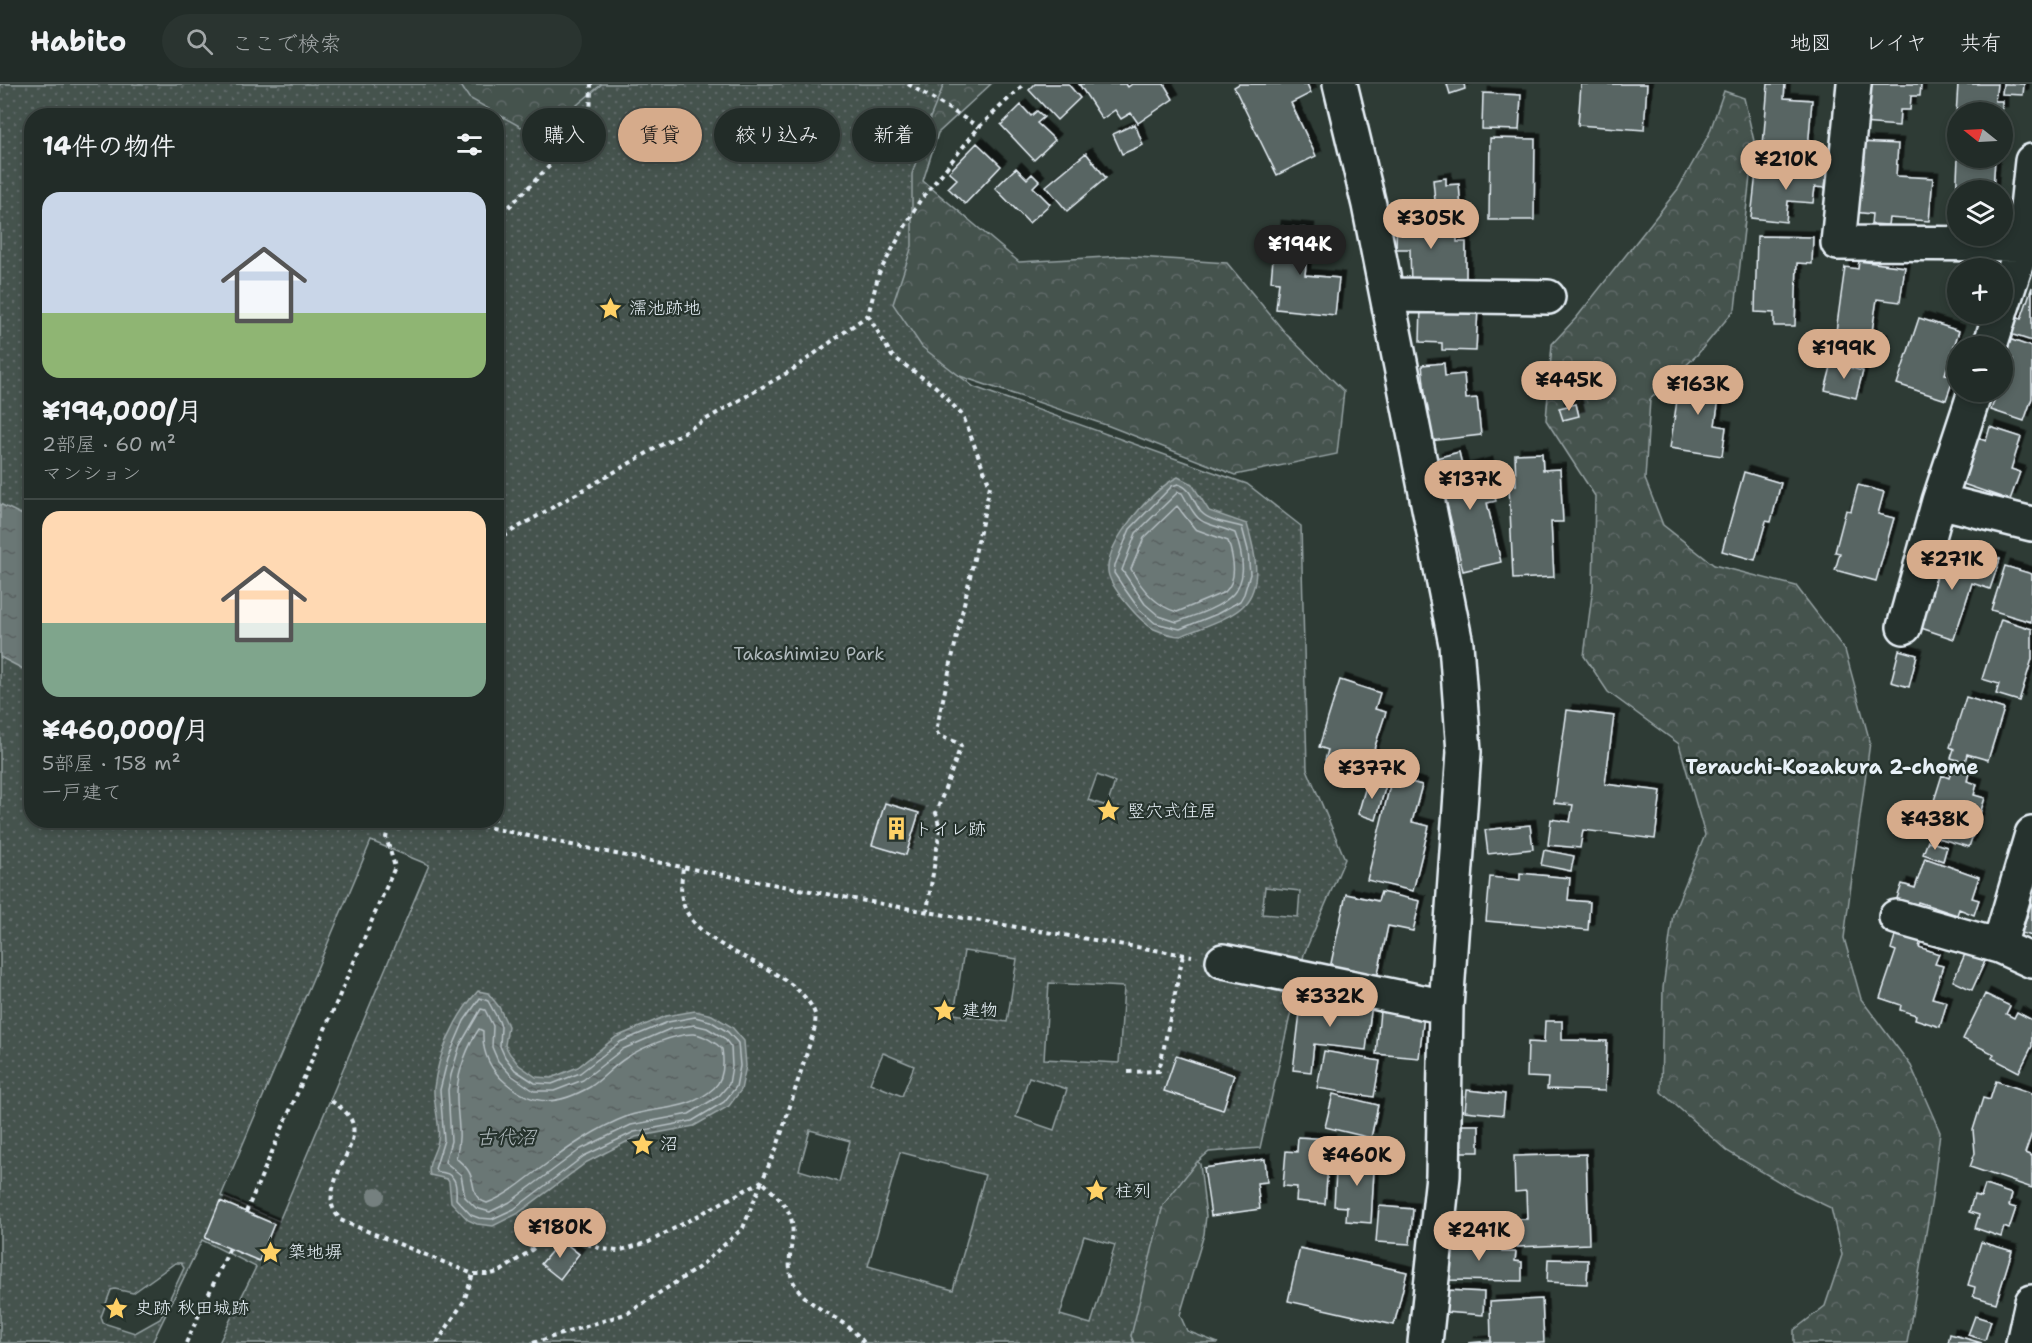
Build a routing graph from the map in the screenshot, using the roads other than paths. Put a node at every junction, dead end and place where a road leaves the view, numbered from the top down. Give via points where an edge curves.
1 (1340, 84) edge
2 (1854, 84) edge
3 (2032, 161) edge
4 (2027, 245) edge
5 (2013, 280) edge
6 (1388, 295) junction
7 (1548, 297) dead end
8 (1972, 402) edge
9 (1940, 501) junction
10 (2032, 524) edge
11 (1904, 627) dead end
12 (2032, 834) edge
13 (1896, 917) dead end
14 (1999, 946) junction
15 (1223, 961) road end
16 (2032, 962) edge
17 (1446, 1006) junction
18 (2032, 1302) edge
19 (1425, 1343) edge
20 (2023, 1343) edge

1 - 6 street
2 - 4 street via 1838,243
3 - 4 street
4 - 5 street
6 - 7 street
6 - 17 street via 1456,644 1464,752
8 - 9 street
9 - 10 street
9 - 11 street
12 - 14 street
13 - 14 street
14 - 16 street
15 - 17 street
17 - 19 street via 1443,1176
18 - 20 street

